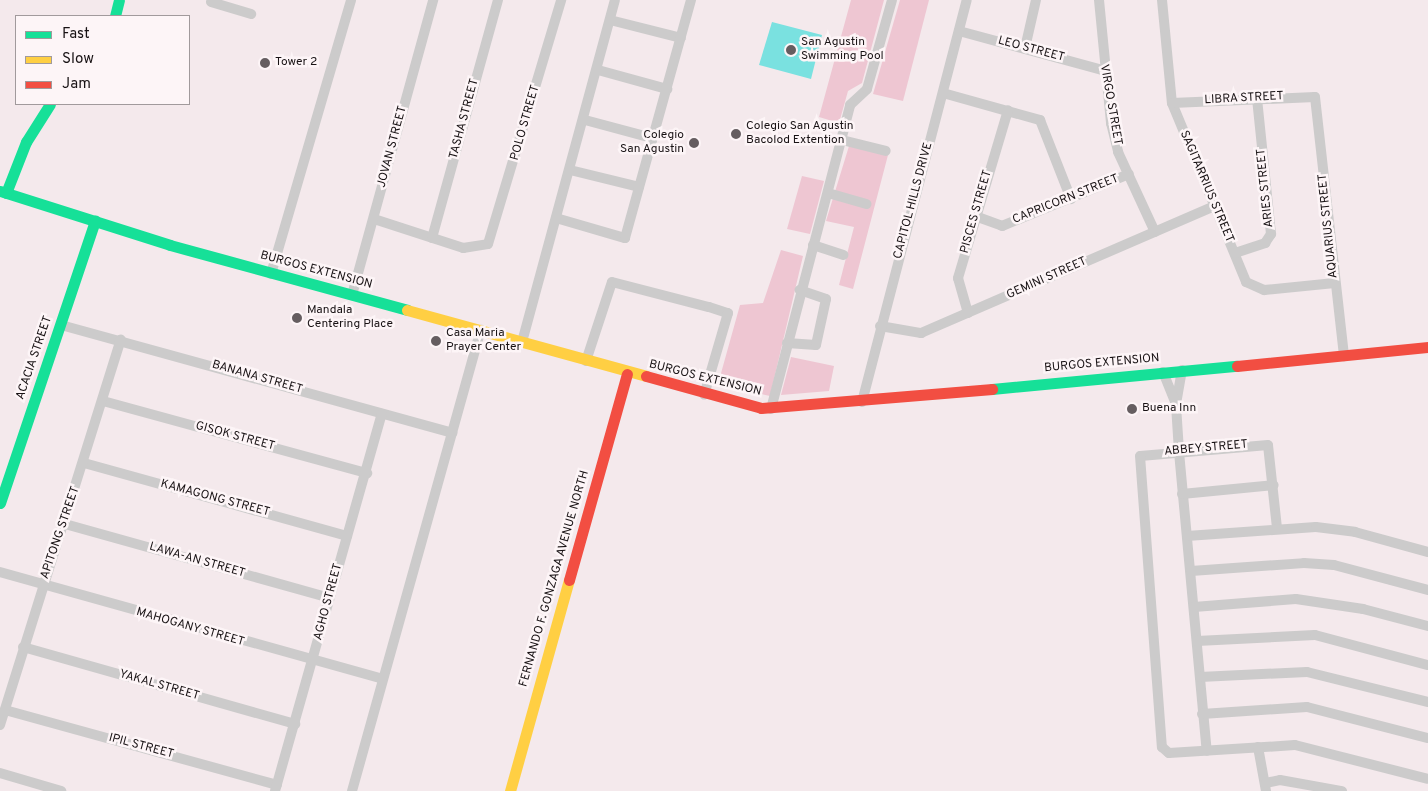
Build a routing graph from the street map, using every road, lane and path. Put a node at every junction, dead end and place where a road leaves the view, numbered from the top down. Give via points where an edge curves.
1 (119, 0) edge
2 (352, 0) edge
3 (433, 0) edge
4 (498, 0) edge
5 (561, 0) edge
6 (690, 0) edge
7 (892, 0) edge
8 (967, 0) edge
9 (1036, 0) edge
10 (1099, 0) edge
11 (1162, 0) edge
12 (611, 1) edge
13 (211, 2) dead end
14 (252, 14) dead end
15 (115, 15) edge
16 (610, 20) junction
17 (959, 31) junction
18 (681, 38) junction
19 (1025, 48) junction
20 (598, 70) junction
21 (1102, 70) junction
22 (667, 89) junction
23 (943, 93) junction
24 (1315, 97) joint
25 (1257, 99) junction
26 (1172, 103) junction
27 (49, 105) edge
28 (1008, 110) junction
29 (585, 120) junction
30 (652, 138) junction
31 (842, 140) junction
32 (886, 150) dead end
33 (570, 170) junction
34 (1129, 174) junction
35 (639, 187) junction
36 (3, 192) edge
37 (828, 193) junction
38 (1071, 199) junction
39 (866, 204) dead end
40 (1212, 207) junction
41 (975, 216) junction
42 (556, 218) junction
43 (374, 219) junction
44 (95, 222) junction
45 (1155, 232) junction
46 (432, 238) junction
47 (813, 245) junction
48 (1235, 253) junction
49 (843, 256) dead end
50 (271, 274) junction
51 (1335, 283) junction
52 (800, 290) junction
53 (352, 294) junction
54 (968, 313) junction
55 (61, 325) junction
56 (880, 326) junction
57 (481, 330) junction
58 (122, 340) junction
59 (522, 342) junction
60 (787, 343) junction
61 (1428, 347) edge
62 (1344, 356) junction
63 (586, 361) junction
64 (1182, 370) junction
65 (1163, 372) junction
66 (627, 374) junction
67 (704, 395) junction
68 (103, 401) junction
69 (862, 402) junction
70 (1176, 405) junction
71 (771, 409) junction
72 (382, 414) junction
73 (452, 433) junction
74 (1179, 452) junction
75 (84, 463) junction
76 (366, 473) junction
77 (1274, 485) junction
78 (1182, 494) junction
79 (0, 503) edge
80 (64, 524) junction
81 (1277, 528) junction
82 (347, 536) junction
83 (1187, 536) junction
84 (1428, 552) edge
85 (1190, 571) junction
86 (0, 572) edge
87 (43, 586) junction
88 (1428, 590) edge
89 (330, 598) junction
90 (1194, 607) junction
91 (1428, 626) edge
92 (1197, 641) junction
93 (23, 647) junction
94 (312, 662) junction
95 (1428, 665) edge
96 (1200, 677) junction
97 (382, 679) junction
98 (1428, 702) edge
99 (5, 710) junction
100 (1202, 714) junction
101 (295, 724) junction
102 (0, 725) edge
103 (1428, 738) edge
104 (1258, 747) junction
105 (1207, 751) junction
106 (0, 773) edge
107 (1428, 779) edge
108 (1266, 787) edge
109 (276, 788) edge
110 (1338, 790) edge
111 (61, 791) edge
112 (352, 791) edge
113 (510, 791) edge

1 - 15 main road
2 - 50 street
3 - 43 street, JOVAN STREET
4 - 46 street, TASHA STREET
5 - 46 street, POLO STREET via 488,244 472,250
6 - 18 street
7 - 31 street via 869,85 853,98
8 - 17 street, CAPITOL HILLS DRIVE
9 - 19 street
10 - 21 street, VIRGO STREET
11 - 26 street, SAGITARRIUS STREET
12 - 16 street
13 - 14 street
16 - 18 street
16 - 20 street
17 - 19 street, LEO STREET
17 - 23 street, CAPITOL HILLS DRIVE
18 - 22 street
19 - 21 street, LEO STREET
20 - 22 street
20 - 29 street
21 - 34 street, VIRGO STREET via 1118,152
22 - 30 street
23 - 28 street
23 - 56 street, CAPITOL HILLS DRIVE
24 - 25 street, LIBRA STREET
24 - 51 street, AQUARIUS STREET
25 - 26 street, LIBRA STREET
25 - 48 street, ARIES STREET via 1271,234 1265,244
26 - 40 street, SAGITARRIUS STREET
27 - 36 main road via 26,142
28 - 38 street via 1040,120
28 - 41 street, PISCES STREET
29 - 30 street
29 - 33 street
30 - 35 street
31 - 32 street
31 - 37 street
33 - 35 street
33 - 42 street
34 - 38 street, CAPRICORN STREET
34 - 45 street, VIRGO STREET
35 - 42 street via 625,238
36 - 44 main road, BURGOS EXTENSION
37 - 39 street
37 - 47 street
38 - 41 street, CAPRICORN STREET via 1002,226
40 - 45 street, GEMINI STREET
40 - 48 street, SAGITARRIUS STREET
41 - 54 street, PISCES STREET via 958,278
42 - 59 street
43 - 46 street
43 - 53 street, JOVAN STREET
44 - 50 main road, BURGOS EXTENSION
44 - 55 main road, ACACIA STREET
45 - 54 street, GEMINI STREET
47 - 49 street
47 - 52 street
48 - 51 street, SAGITARRIUS STREET via 1246,282 1256,288
50 - 53 main road, BURGOS EXTENSION
51 - 62 street, AQUARIUS STREET
52 - 60 street
52 - 60 street via 826,299 816,345
53 - 57 main road, BURGOS EXTENSION
54 - 56 street, GEMINI STREET via 921,333
55 - 58 street, BANANA STREET
55 - 79 main road, ACACIA STREET
56 - 69 street, CAPITOL HILLS DRIVE
57 - 59 main road, BURGOS EXTENSION
57 - 73 street
58 - 68 street, APITONG STREET
58 - 72 street, BANANA STREET
59 - 63 main road, BURGOS EXTENSION
60 - 71 street
61 - 62 main road, BURGOS EXTENSION
62 - 64 main road, BURGOS EXTENSION
63 - 66 main road, BURGOS EXTENSION
63 - 67 street via 612,282 709,307 728,313
64 - 65 main road, BURGOS EXTENSION
64 - 70 street
65 - 69 main road, BURGOS EXTENSION
65 - 70 street
66 - 67 main road, BURGOS EXTENSION
66 - 113 main road, FERNANDO F. GONZAGA AVENUE NORTH
67 - 71 main road, BURGOS EXTENSION
68 - 75 street, APITONG STREET
68 - 76 street, GISOK STREET
69 - 71 main road, BURGOS EXTENSION
70 - 74 street
72 - 73 street, BANANA STREET
72 - 76 street, AGHO STREET
73 - 97 street
74 - 77 street, ABBEY STREET via 1263,444 1270,449
74 - 78 street
74 - 105 street, ABBEY STREET via 1140,456 1161,741 1169,753
75 - 80 street, APITONG STREET
75 - 82 street, KAMAGONG STREET
76 - 82 street, AGHO STREET
77 - 78 street
77 - 81 street
78 - 83 street
80 - 87 street, APITONG STREET
80 - 89 street, LAWA-AN STREET
81 - 83 street
81 - 84 street via 1355,532
82 - 89 street, AGHO STREET
83 - 85 street
85 - 88 street via 1304,563 1334,565
85 - 90 street
86 - 87 street, MAHOGANY STREET
87 - 93 street, APITONG STREET
87 - 94 street, MAHOGANY STREET
89 - 94 street, AGHO STREET
90 - 91 street via 1296,599 1363,609
90 - 92 street
92 - 95 street via 1315,635
92 - 96 street
93 - 99 street, APITONG STREET
93 - 101 street, YAKAL STREET
94 - 97 street, MAHOGANY STREET
94 - 101 street, AGHO STREET
96 - 98 street via 1307,672
96 - 100 street
97 - 112 street
99 - 102 street, APITONG STREET
99 - 109 street, IPIL STREET
100 - 103 street via 1307,707
100 - 105 street
101 - 109 street, AGHO STREET
104 - 105 street
104 - 107 street via 1295,745 1324,749
104 - 108 street
106 - 111 street
108 - 110 street via 1280,780

